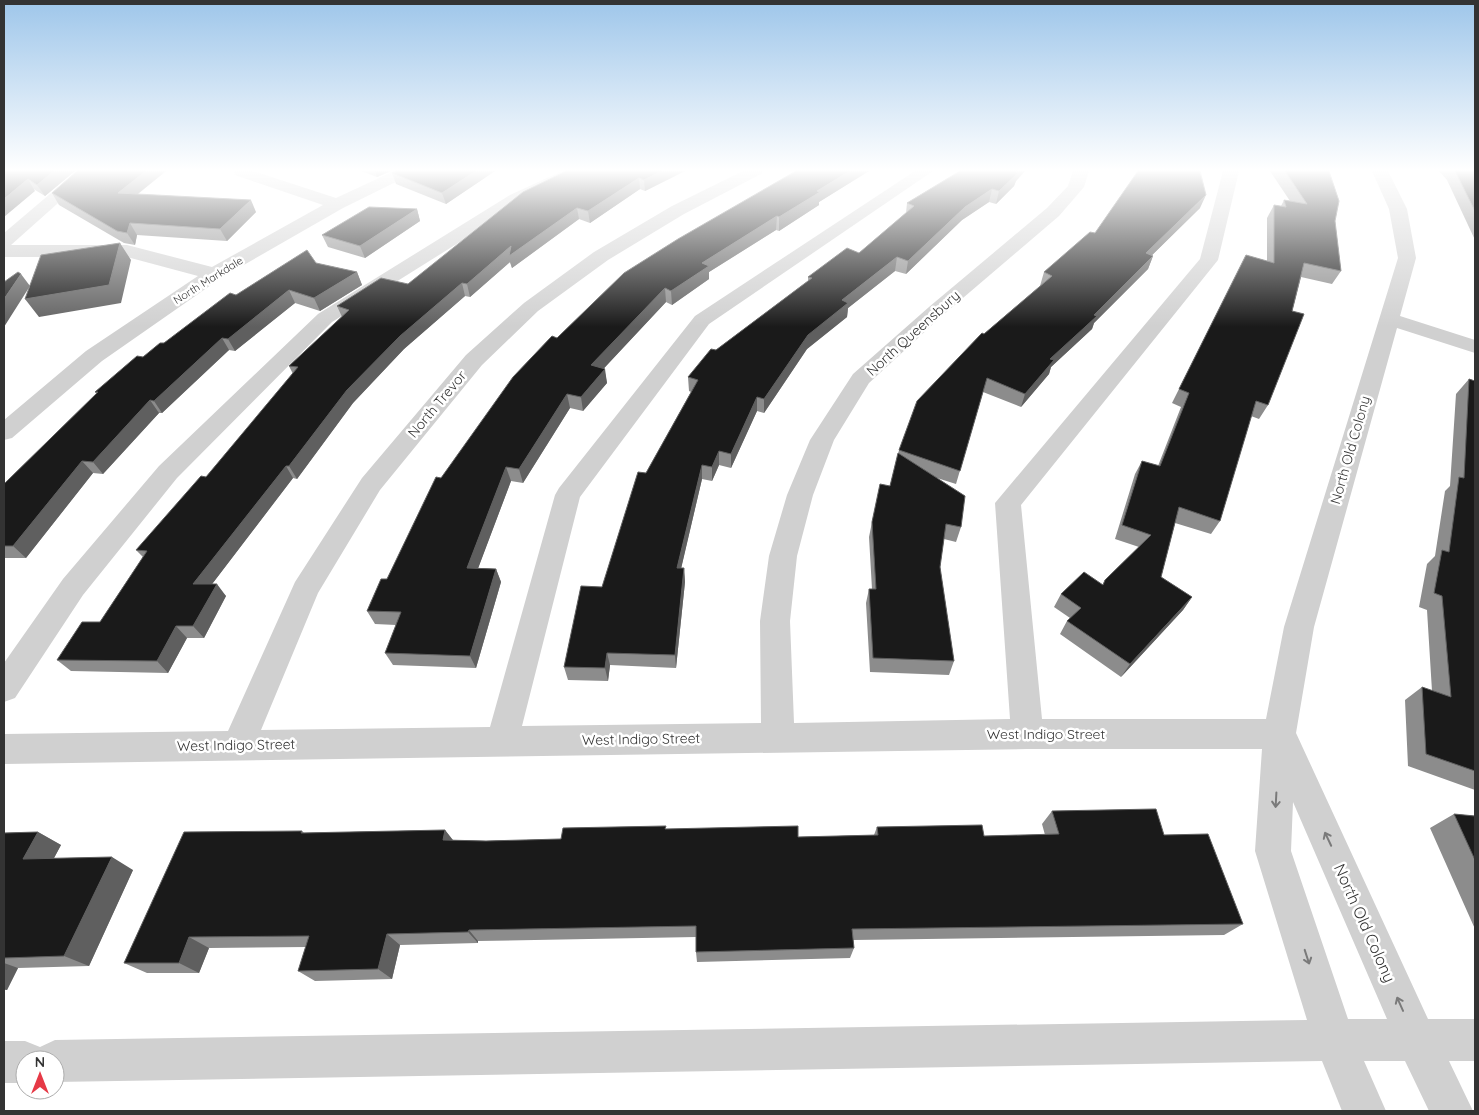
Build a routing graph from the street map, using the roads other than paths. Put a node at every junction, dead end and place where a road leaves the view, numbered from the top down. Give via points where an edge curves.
1 (26, 223) edge
2 (304, 223) edge
3 (477, 223) edge
4 (656, 223) edge
5 (848, 223) edge
6 (1040, 223) edge
7 (1218, 223) edge
8 (1401, 223) edge
9 (4, 242) edge
10 (4, 251) edge
11 (214, 274) junction
12 (1389, 320) junction
13 (1475, 347) edge
14 (70, 351) dead end
15 (94, 356) junction
16 (4, 432) edge
17 (4, 688) edge
18 (1027, 734) junction
19 (1279, 734) junction
20 (778, 737) junction
21 (502, 741) junction
22 (238, 745) junction
23 (4, 749) edge
24 (1334, 1040) junction
25 (1475, 1040) edge
26 (1416, 1041) junction
27 (65, 1061) edge
28 (1364, 1111) edge
29 (1451, 1111) edge

1 - 9 street
2 - 11 street, North Markdale
3 - 17 street via 325,318 168,472 73,587
4 - 22 street, North Trevor via 601,256 532,307 474,360 371,484 305,590
5 - 21 street via 702,320 568,495
6 - 20 street, North Queensbury via 861,379 822,440 800,495 783,556 775,621
7 - 18 street via 1209,260 1008,503
8 - 12 street, North Old Colony via 1407,258
10 - 11 street via 127,251
11 - 15 street, North Markdale
12 - 13 street
12 - 19 street, North Old Colony via 1299,628
14 - 15 street
15 - 16 street, North Markdale
18 - 19 street, West Indigo Street
18 - 20 street, West Indigo Street
19 -> 24 street, North Old Colony via 1273,852
26 -> 19 street, North Old Colony
20 - 21 street, West Indigo Street
21 - 22 street, West Indigo Street
22 - 23 street, West Indigo Street
24 - 26 street
24 - 27 street
24 - 28 street, North Old Colony
25 - 26 street
26 - 29 street, North Old Colony

